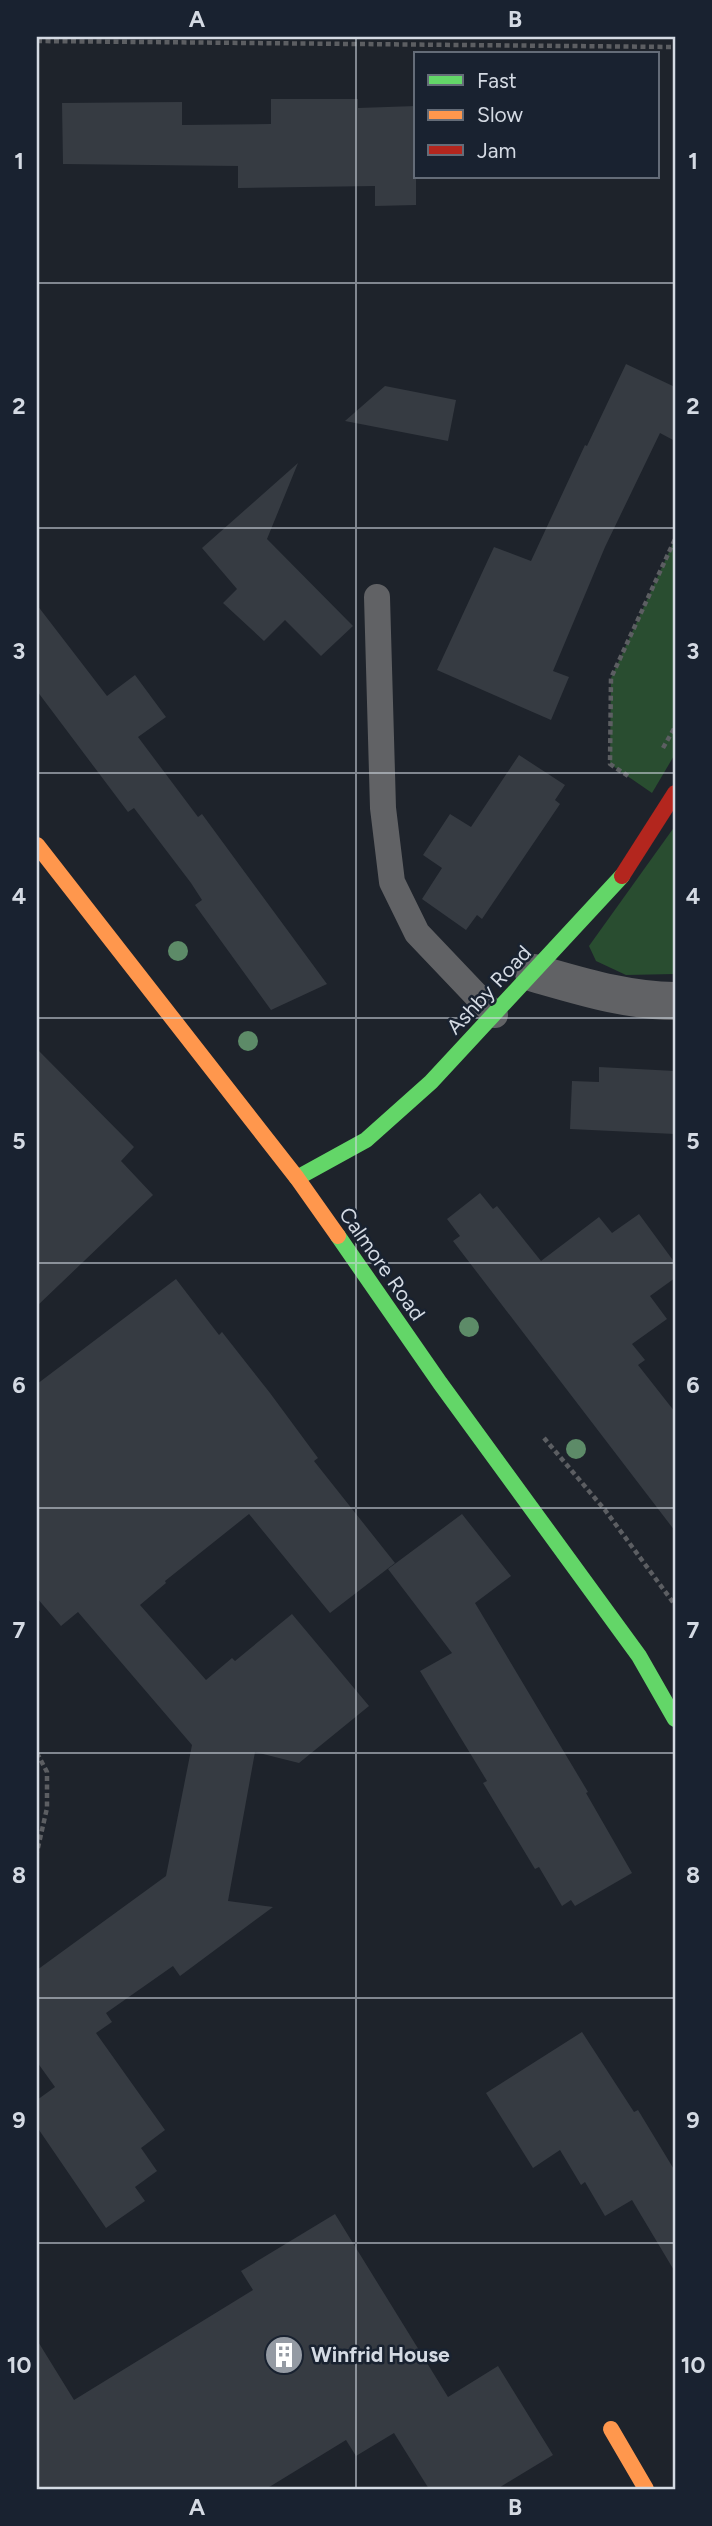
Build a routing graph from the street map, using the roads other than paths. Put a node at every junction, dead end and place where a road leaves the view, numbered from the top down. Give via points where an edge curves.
1 (377, 597) dead end
2 (675, 793) edge
3 (37, 845) edge
4 (534, 973) junction
5 (675, 1000) edge
6 (495, 1014) junction
7 (297, 1178) junction
8 (675, 1719) edge
9 (611, 2429) dead end
10 (646, 2489) edge

1 - 6 lane via 383,808 392,882 417,933
2 - 4 street, Ashby Road via 626,870
3 - 7 street, Calmore Road
4 - 5 street via 650,1001
4 - 6 street, Ashby Road
6 - 7 street, Ashby Road via 431,1082 366,1140
7 - 8 street, Calmore Road via 639,1656
9 - 10 street

